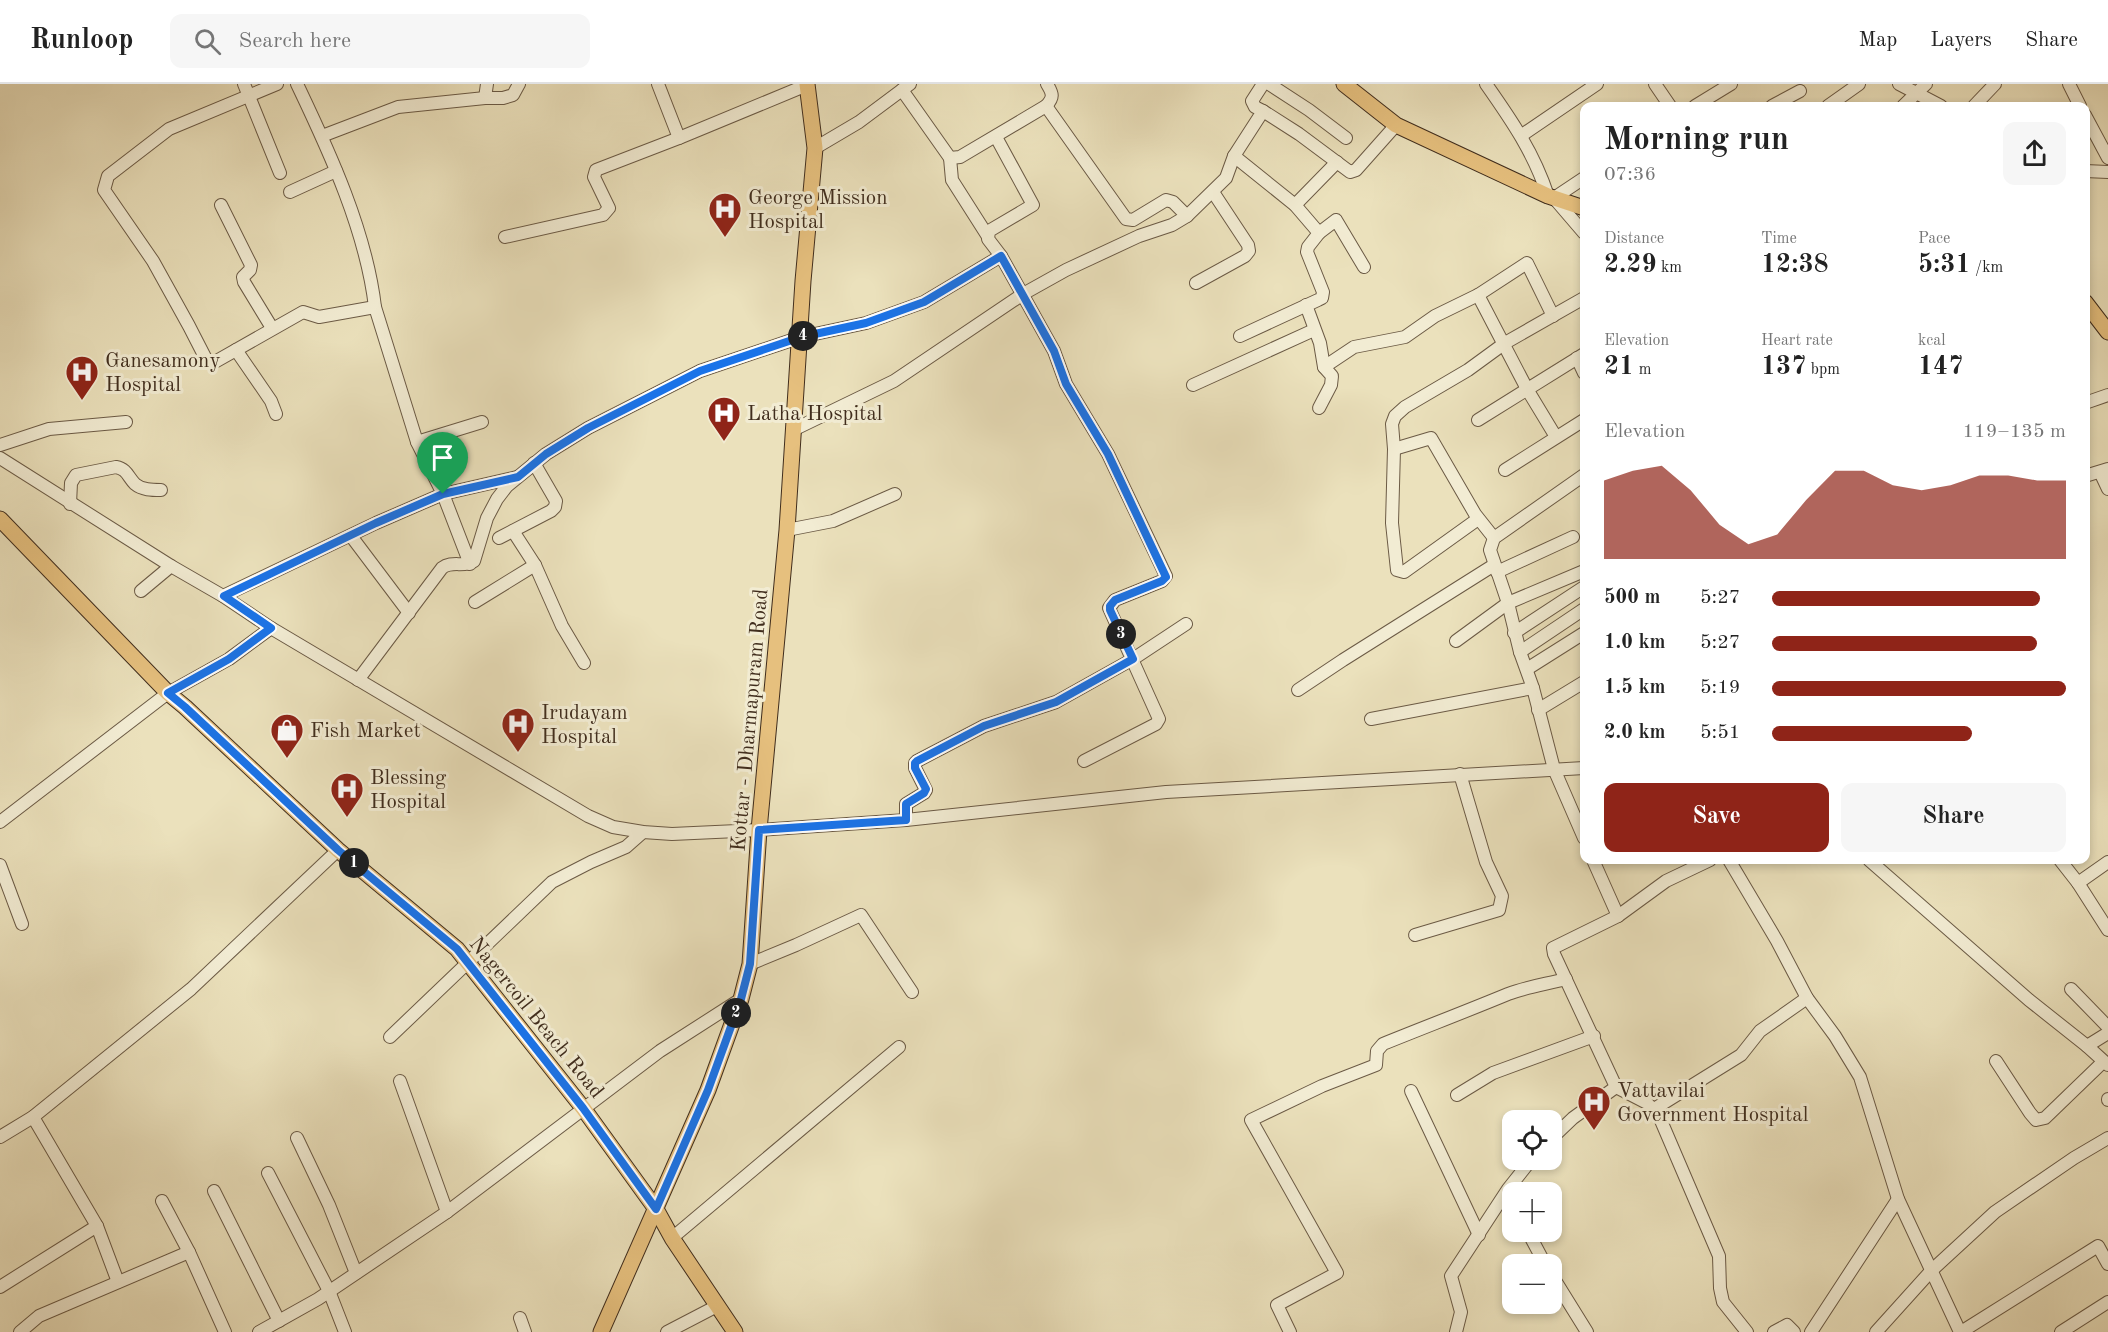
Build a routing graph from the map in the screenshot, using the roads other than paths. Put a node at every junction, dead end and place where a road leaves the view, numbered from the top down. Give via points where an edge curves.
1 (244, 84) edge
2 (277, 84) edge
3 (297, 84) edge
4 (487, 84) edge
5 (519, 84) edge
6 (658, 84) edge
7 (807, 84) edge
8 (1047, 84) edge
9 (1263, 84) edge
10 (1269, 84) edge
11 (1344, 84) edge
12 (1486, 84) edge
13 (1597, 84) edge
14 (1656, 84) edge
15 (1731, 84) edge
16 (1859, 84) edge
17 (1899, 84) edge
18 (1926, 84) edge
19 (1995, 84) edge
20 (2070, 84) edge
21 (906, 87) edge
22 (1800, 91) dead end
23 (1916, 94) junction
24 (249, 96) junction
25 (485, 98) junction
26 (1667, 102) edge
27 (1702, 102) edge
28 (1779, 102) edge
29 (1834, 102) edge
30 (1907, 102) edge
31 (1933, 102) edge
32 (1978, 102) edge
33 (2078, 102) edge
34 (1046, 106) junction
35 (1263, 111) junction
36 (2090, 124) edge
37 (1396, 125) junction
38 (1522, 135) junction
39 (322, 136) junction
40 (996, 137) junction
41 (679, 138) junction
42 (1346, 138) dead end
43 (815, 148) junction
44 (1234, 156) junction
45 (950, 158) junction
46 (2108, 158) edge
47 (1337, 162) junction
48 (336, 171) junction
49 (2090, 171) edge
50 (2108, 172) edge
51 (280, 173) dead end
52 (1580, 180) edge
53 (290, 192) dead end
54 (1213, 192) junction
55 (1551, 197) junction
56 (221, 205) dead end
57 (1294, 205) junction
58 (1580, 207) edge
59 (1187, 216) junction
60 (1580, 229) edge
61 (1319, 233) junction
62 (987, 235) junction
63 (506, 237) dead end
64 (1001, 256) junction
65 (1364, 267) dead end
66 (1196, 283) dead end
67 (1023, 294) junction
68 (1478, 295) junction
69 (1580, 300) edge
70 (1306, 305) junction
71 (375, 307) junction
72 (1553, 316) junction
73 (2090, 316) edge
74 (272, 328) junction
75 (1314, 330) junction
76 (2108, 332) edge
77 (1240, 336) dead end
78 (801, 337) junction
79 (1505, 343) junction
80 (236, 350) junction
81 (1580, 356) edge
82 (1324, 367) junction
83 (1193, 385) dead end
84 (1527, 389) junction
85 (2108, 395) edge
86 (2090, 401) edge
87 (1319, 408) dead end
88 (276, 414) dead end
89 (1478, 420) dead end
90 (126, 422) dead end
91 (1580, 422) edge
92 (482, 423) dead end
93 (795, 429) junction
94 (1556, 437) junction
95 (417, 442) junction
96 (0, 445) edge
97 (1394, 449) junction
98 (0, 458) edge
99 (534, 463) junction
100 (1505, 470) dead end
101 (2104, 470) edge
102 (518, 477) junction
103 (1580, 478) edge
104 (2108, 489) edge
105 (161, 490) dead end
106 (443, 494) junction
107 (895, 494) dead end
108 (70, 504) junction
109 (0, 519) edge
110 (1478, 519) junction
111 (787, 530) junction
112 (513, 531) junction
113 (351, 536) junction
114 (1573, 537) dead end
115 (499, 538) dead end
116 (1494, 538) junction
117 (470, 564) junction
118 (535, 565) junction
119 (171, 566) junction
120 (1496, 569) junction
121 (1580, 573) edge
122 (1580, 590) edge
123 (141, 591) dead end
124 (224, 596) junction
125 (475, 602) dead end
126 (1508, 603) junction
127 (1580, 612) edge
128 (409, 613) junction
129 (1186, 624) dead end
130 (271, 628) junction
131 (1514, 633) junction
132 (1580, 636) edge
133 (1456, 640) dead end
134 (1520, 652) junction
135 (1133, 659) junction
136 (584, 663) dead end
137 (1527, 669) junction
138 (358, 680) junction
139 (1580, 684) edge
140 (1533, 688) junction
141 (1298, 690) dead end
142 (168, 693) junction
143 (1538, 710) junction
144 (1371, 719) dead end
145 (1084, 760) dead end
146 (1580, 768) edge
147 (1554, 769) junction
148 (1460, 774) junction
149 (906, 820) junction
150 (0, 822) edge
151 (1580, 829) edge
152 (759, 830) junction
153 (643, 832) junction
154 (338, 850) junction
155 (2108, 862) edge
156 (1595, 864) edge
157 (1702, 864) edge
158 (1731, 864) edge
159 (1874, 864) edge
160 (2063, 864) edge
161 (0, 865) edge
162 (2078, 883) junction
163 (1618, 916) junction
164 (22, 924) dead end
165 (2108, 930) edge
166 (1415, 935) dead end
167 (468, 964) junction
168 (750, 964) junction
169 (1566, 979) junction
170 (2071, 989) dead end
171 (912, 992) dead end
172 (1807, 998) junction
173 (741, 999) junction
174 (2108, 1027) edge
175 (2108, 1033) edge
176 (1594, 1036) junction
177 (390, 1037) dead end
178 (2087, 1046) junction
179 (899, 1047) dead end
180 (1996, 1061) dead end
181 (2106, 1064) edge
182 (400, 1081) dead end
183 (1616, 1087) junction
184 (1411, 1091) dead end
185 (1457, 1095) dead end
186 (583, 1108) junction
187 (1654, 1109) junction
188 (33, 1117) junction
189 (1562, 1128) edge
190 (0, 1137) edge
191 (297, 1138) dead end
192 (2108, 1138) edge
193 (268, 1173) dead end
194 (214, 1191) dead end
195 (1898, 1198) junction
196 (162, 1201) dead end
197 (1502, 1204) edge
198 (656, 1209) junction
199 (447, 1212) junction
200 (97, 1226) junction
201 (1479, 1235) junction
202 (672, 1238) junction
203 (2103, 1244) edge
204 (189, 1252) junction
205 (2108, 1264) edge
206 (1931, 1271) junction
207 (356, 1273) junction
208 (118, 1282) junction
209 (0, 1287) edge
210 (329, 1291) junction
211 (1562, 1292) edge
212 (2108, 1302) edge
213 (717, 1306) junction
214 (520, 1318) dead end
215 (279, 1321) junction
216 (20, 1332) edge
217 (225, 1332) edge
218 (259, 1332) edge
219 (345, 1332) edge
220 (525, 1332) edge
221 (601, 1332) edge
222 (667, 1332) edge
223 (735, 1332) edge
224 (1290, 1332) edge
225 (1456, 1332) edge
226 (1587, 1332) edge
227 (1747, 1332) edge
228 (1774, 1332) edge
229 (1794, 1332) edge
230 (1811, 1332) edge
231 (1876, 1332) edge
232 (1960, 1332) edge
233 (2061, 1332) edge

1 - 24 street
2 - 24 street
3 - 39 street
4 - 25 street
5 - 25 street via 513,95
6 - 41 street
7 - 41 street
7 - 43 main road, Kottar - Dharmapuram Road
8 - 34 street via 1053,94
9 - 35 street via 1252,102
10 - 42 street
11 - 37 main road
12 - 38 street
13 - 38 street
14 - 26 street
15 - 27 street
16 - 29 street
17 - 23 street
18 - 23 street
19 - 32 street
20 - 33 street
21 - 43 street
21 - 45 street
22 - 28 street
23 - 30 street
23 - 31 street
24 - 51 street
24 - 80 street via 169,129 108,176 104,190 153,261 208,363
25 - 39 street via 398,107
34 - 40 street
34 - 59 street via 1126,219 1133,220 1166,200
35 - 44 street
35 - 47 street
36 - 46 street
37 - 47 street via 1356,170 1350,172
37 - 55 main road
38 - 55 street
39 - 48 street
40 - 45 street via 960,157
40 - 62 street via 1033,205
41 - 63 street via 595,171 594,177 609,206 606,214
43 - 78 main road, Kottar - Dharmapuram Road
44 - 54 street via 1226,178
44 - 57 street
45 - 62 street via 952,180
47 - 57 street
48 - 53 street
48 - 71 street via 357,231
49 - 50 street
52 - 55 street
54 - 59 street
54 - 66 street via 1249,251
55 - 58 main road
55 - 60 street
56 - 74 street via 250,265 244,282
57 - 61 street
59 - 67 street
61 - 65 street via 1336,220
61 - 70 street via 1307,252 1323,295
62 - 64 street
64 - 67 street
64 - 78 street via 924,302 866,323
67 - 93 street via 894,381
67 - 135 street via 1166,574 1162,581 1115,600 1110,606
68 - 72 street via 1527,263
68 - 79 street
68 - 82 street via 1435,315 1405,337 1354,347
69 - 72 street
70 - 75 street
70 - 77 street
71 - 74 street via 319,317 303,312
71 - 95 street
72 - 79 street
73 - 76 main road
74 - 80 street
75 - 82 street
75 - 83 street
78 - 93 main road, Kottar - Dharmapuram Road
78 - 99 street via 700,371 588,428
79 - 84 street
79 - 97 street via 1395,416
80 - 88 street
81 - 84 street
82 - 87 street via 1332,376 1331,385
84 - 89 street
84 - 94 street
85 - 86 street
90 - 96 street via 49,429
91 - 94 street
92 - 95 street
93 - 111 main road, Kottar - Dharmapuram Road
94 - 100 street
95 - 106 street
97 - 110 street via 1431,438
97 - 110 street via 1392,523 1399,572
98 - 108 street
99 - 102 street
99 - 112 street via 557,503 551,511
101 - 104 street
102 - 106 street
102 - 117 street via 496,499
103 - 116 street
105 - 108 street via 140,487 123,468 116,467 76,475 70,483
106 - 113 street
106 - 117 street
107 - 111 street via 833,520
108 - 119 street
109 - 142 main road, Nagercoil Beach Road
110 - 116 street
111 - 152 main road, Kottar - Dharmapuram Road
112 - 115 street
112 - 118 street
113 - 124 street
113 - 128 street
114 - 120 street
116 - 120 street via 1490,550
117 - 128 street via 446,565
118 - 125 street
118 - 136 street via 562,626
119 - 123 street
119 - 124 street
120 - 126 street
120 - 141 street
121 - 126 street
122 - 131 street
124 - 130 street
126 - 131 street
126 - 133 street
127 - 134 street
128 - 138 street
129 - 135 street
130 - 138 street
130 - 142 street via 229,659
131 - 134 street
132 - 137 street
134 - 137 street
135 - 145 street via 1159,719
135 - 149 street via 1056,702 984,726 917,761 915,768 926,789 906,804
137 - 140 street
138 - 153 street via 588,816 613,827
139 - 143 street
140 - 143 street
140 - 144 street
142 - 150 street
142 - 154 main road, Nagercoil Beach Road
143 - 147 street
146 - 147 street
147 - 148 street
147 - 151 street
148 - 149 street via 1167,792
148 - 166 street via 1485,862 1502,896 1499,910
149 - 152 street
152 - 153 street
152 - 168 main road, Kottar - Dharmapuram Road
153 - 167 street via 627,847 552,882
154 - 167 main road, Nagercoil Beach Road via 457,949
154 - 188 street via 190,989
155 - 162 street
156 - 163 street
157 - 163 street via 1666,881
158 - 172 street
159 - 178 street
160 - 162 street
161 - 164 street
162 - 165 street
163 - 169 street via 1553,948
167 - 177 street
167 - 186 main road, Nagercoil Beach Road
168 - 171 street via 861,915
168 - 173 main road, Kottar - Dharmapuram Road
169 - 176 street
169 - 224 street via 1509,994 1383,1044 1377,1051 1376,1065 1251,1120 1337,1273 1277,1305
170 - 174 street
172 - 187 street via 1760,1031 1742,1055
172 - 195 street via 1860,1077
173 - 186 street via 660,1051
173 - 198 main road, Kottar - Dharmapuram Road via 708,1090
175 - 178 street
176 - 183 street
176 - 185 street via 1493,1074
178 - 181 street
179 - 202 street
180 - 181 street via 2030,1113 2039,1120
182 - 199 street
183 - 187 street
183 - 189 street
184 - 201 street
186 - 198 main road, Nagercoil Beach Road
186 - 199 street
187 - 227 street via 1719,1256 1724,1302
188 - 190 street
188 - 200 street
191 - 207 street
192 - 206 street via 1995,1212
193 - 210 street
194 - 215 street
195 - 206 street
195 - 230 street
196 - 204 street
197 - 201 street
198 - 202 main road, Nagercoil Beach Road
198 - 221 main road, Kottar - Dharmapuram Road
199 - 207 street
200 - 208 street
200 - 209 street
201 - 225 street via 1451,1276 1461,1312
202 - 213 main road, Nagercoil Beach Road
203 - 205 street
203 - 232 street
204 - 208 street
204 - 217 street
206 - 231 street
206 - 232 street
207 - 210 street
208 - 216 street via 39,1316
210 - 215 street
210 - 219 street
211 - 226 street
212 - 233 street
213 - 222 street
213 - 223 main road, Nagercoil Beach Road
214 - 220 street
215 - 218 street
228 - 229 street via 1787,1324

